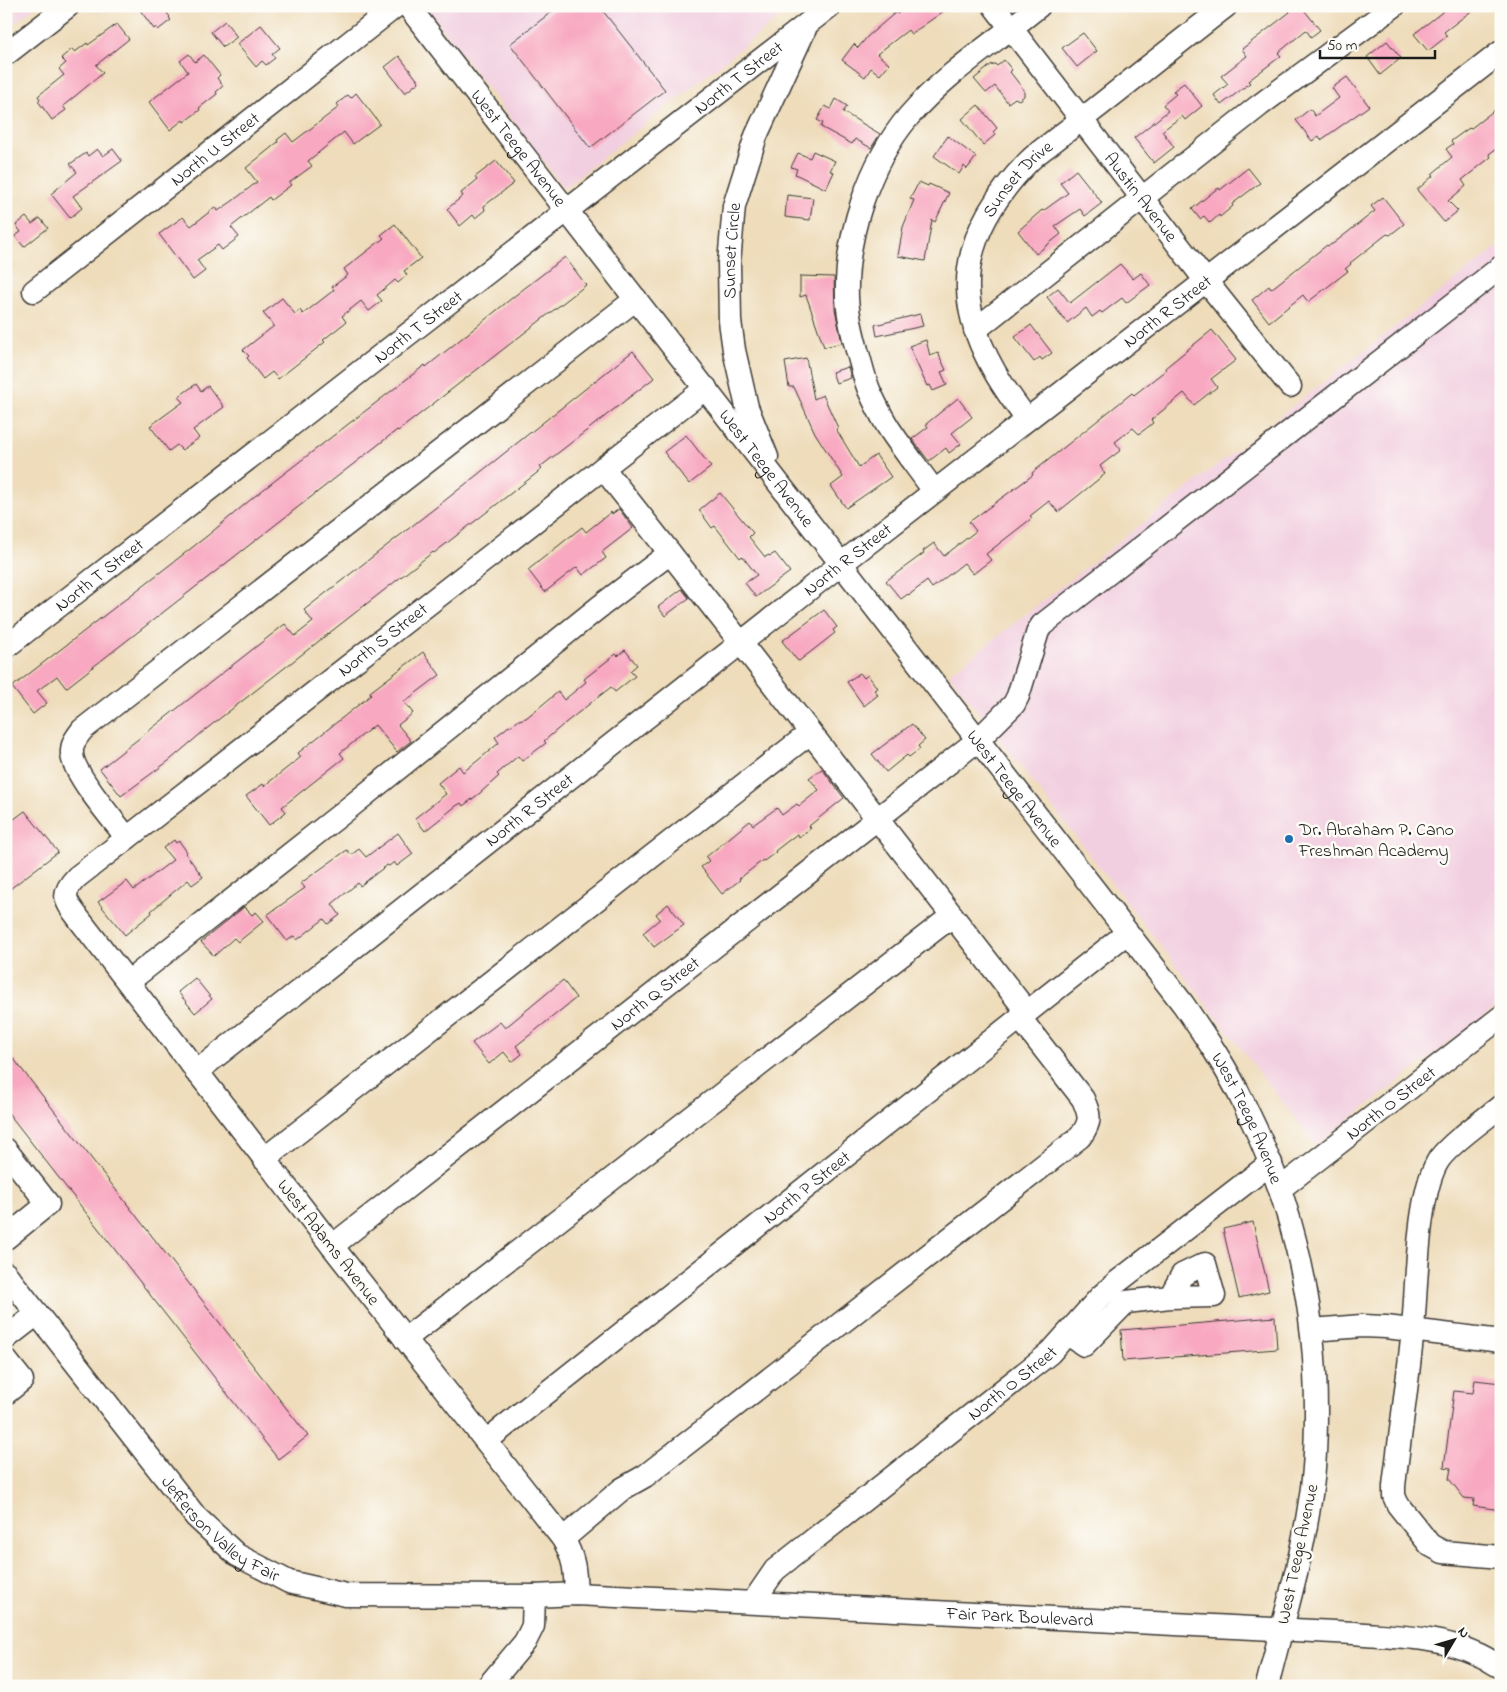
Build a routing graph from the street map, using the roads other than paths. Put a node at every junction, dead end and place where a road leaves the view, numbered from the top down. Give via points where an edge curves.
1 (68, 6) edge
2 (396, 6) edge
3 (408, 6) edge
4 (830, 6) edge
5 (994, 6) edge
6 (1039, 6) edge
7 (1226, 6) edge
8 (1394, 6) edge
9 (806, 25) junction
10 (1012, 29) junction
11 (1501, 52) edge
12 (6, 54) edge
13 (1082, 119) junction
14 (1143, 198) junction
15 (569, 211) junction
16 (1501, 267) edge
17 (1206, 281) junction
18 (34, 291) dead end
19 (636, 300) junction
20 (975, 330) junction
21 (1290, 386) dead end
22 (706, 388) junction
23 (1027, 419) junction
24 (603, 468) junction
25 (778, 483) junction
26 (934, 491) junction
27 (670, 553) junction
28 (841, 564) junction
29 (741, 643) junction
30 (6, 647) edge
31 (810, 733) junction
32 (978, 740) junction
33 (877, 819) junction
34 (127, 838) junction
35 (65, 894) joint
36 (952, 916) junction
37 (1127, 933) junction
38 (128, 982) junction
39 (1023, 1015) junction
40 (1501, 1017) edge
41 (196, 1072) junction
42 (1501, 1106) edge
43 (6, 1150) edge
44 (264, 1159) junction
45 (1271, 1163) junction
46 (1281, 1188) junction
47 (10, 1227) edge
48 (332, 1246) junction
49 (6, 1274) edge
50 (1170, 1297) dead end
51 (37, 1314) junction
52 (1312, 1330) junction
53 (1413, 1330) junction
54 (1068, 1334) junction
55 (6, 1338) edge
56 (405, 1339) junction
57 (1501, 1341) edge
58 (6, 1360) edge
59 (6, 1393) edge
60 (486, 1442) junction
61 (563, 1539) junction
62 (1501, 1557) edge
63 (576, 1594) junction
64 (534, 1596) junction
65 (754, 1602) junction
66 (1281, 1629) junction
67 (1501, 1667) edge
68 (488, 1686) edge
69 (1267, 1686) edge

1 - 12 street
2 - 18 street, North U Street
3 - 15 street, West Teege Avenue
4 - 9 street, North T Street
5 - 10 street, Austin Avenue
6 - 10 street
7 - 13 street, Sunset Drive
8 - 14 street via 1260,105
9 - 15 street, North T Street
9 - 25 street, Sunset Circle via 756,136 734,206 729,263 734,350 747,407
10 - 13 street, Austin Avenue
10 - 26 street via 938,86 909,116 887,146 857,218 848,257 847,300 868,388 889,429
11 - 17 street, North R Street
13 - 14 street, Austin Avenue
13 - 20 street, Sunset Drive via 1030,160 991,206 969,265 969,304
14 - 17 street, Austin Avenue
14 - 20 street
15 - 19 street, West Teege Avenue
15 - 30 street, North T Street
16 - 32 street, North Q Street via 1042,625 1014,704
17 - 21 street, Austin Avenue
17 - 23 street, North R Street
19 - 22 street, West Teege Avenue
19 - 34 street via 82,730 73,741 75,765
20 - 23 street, Sunset Drive via 993,372
22 - 24 street, North S Street
22 - 25 street, West Teege Avenue
23 - 26 street, North R Street
24 - 27 street
24 - 34 street, North S Street
25 - 28 street, West Teege Avenue
26 - 28 street, North R Street
27 - 29 street
27 - 38 street
28 - 29 street, North R Street
28 - 32 street, West Teege Avenue
29 - 31 street
29 - 41 street, North R Street
31 - 33 street
31 - 44 street
32 - 33 street, North Q Street
32 - 37 street, West Teege Avenue
33 - 36 street
33 - 48 street, North Q Street
34 - 35 street, North S Street via 77,877
35 - 38 street, West Adams Avenue via 68,904
36 - 39 street
36 - 56 street
37 - 39 street, North P Street
37 - 45 street, West Teege Avenue via 1216,1052
38 - 41 street, West Adams Avenue
39 - 60 street, North P Street
39 - 61 street via 1083,1099 1089,1120 1080,1137 645,1476 622,1489
40 - 46 street, North O Street
41 - 44 street, West Adams Avenue
42 - 53 street via 1450,1148 1432,1173 1421,1230
43 - 47 street via 48,1204
44 - 48 street, West Adams Avenue
45 - 46 street, West Teege Avenue
45 - 54 street, North O Street via 1116,1283
46 - 52 street, West Teege Avenue via 1302,1269
48 - 56 street, West Adams Avenue
49 - 51 street, Jefferson Valley Fair
50 - 54 street via 1126,1302 1084,1345
51 - 55 street
51 - 64 street, Jefferson Valley Fair via 196,1517 237,1555 289,1582 346,1595
52 - 53 street via 1362,1326
52 - 66 street, West Teege Avenue via 1316,1432 1311,1500
53 - 57 street
53 - 62 street via 1394,1496 1430,1545 1437,1549
54 - 65 street, North O Street via 1050,1353 775,1570
56 - 60 street, West Adams Avenue
58 - 59 street via 22,1380
60 - 61 street, West Adams Avenue
61 - 63 street, West Adams Avenue via 575,1567
63 - 64 street, Fair Park Boulevard
63 - 65 street, Fair Park Boulevard
64 - 68 street via 533,1626 525,1642
65 - 66 street, Fair Park Boulevard
66 - 67 street, Fair Park Boulevard via 1430,1640 1454,1645
66 - 69 street, West Teege Avenue

